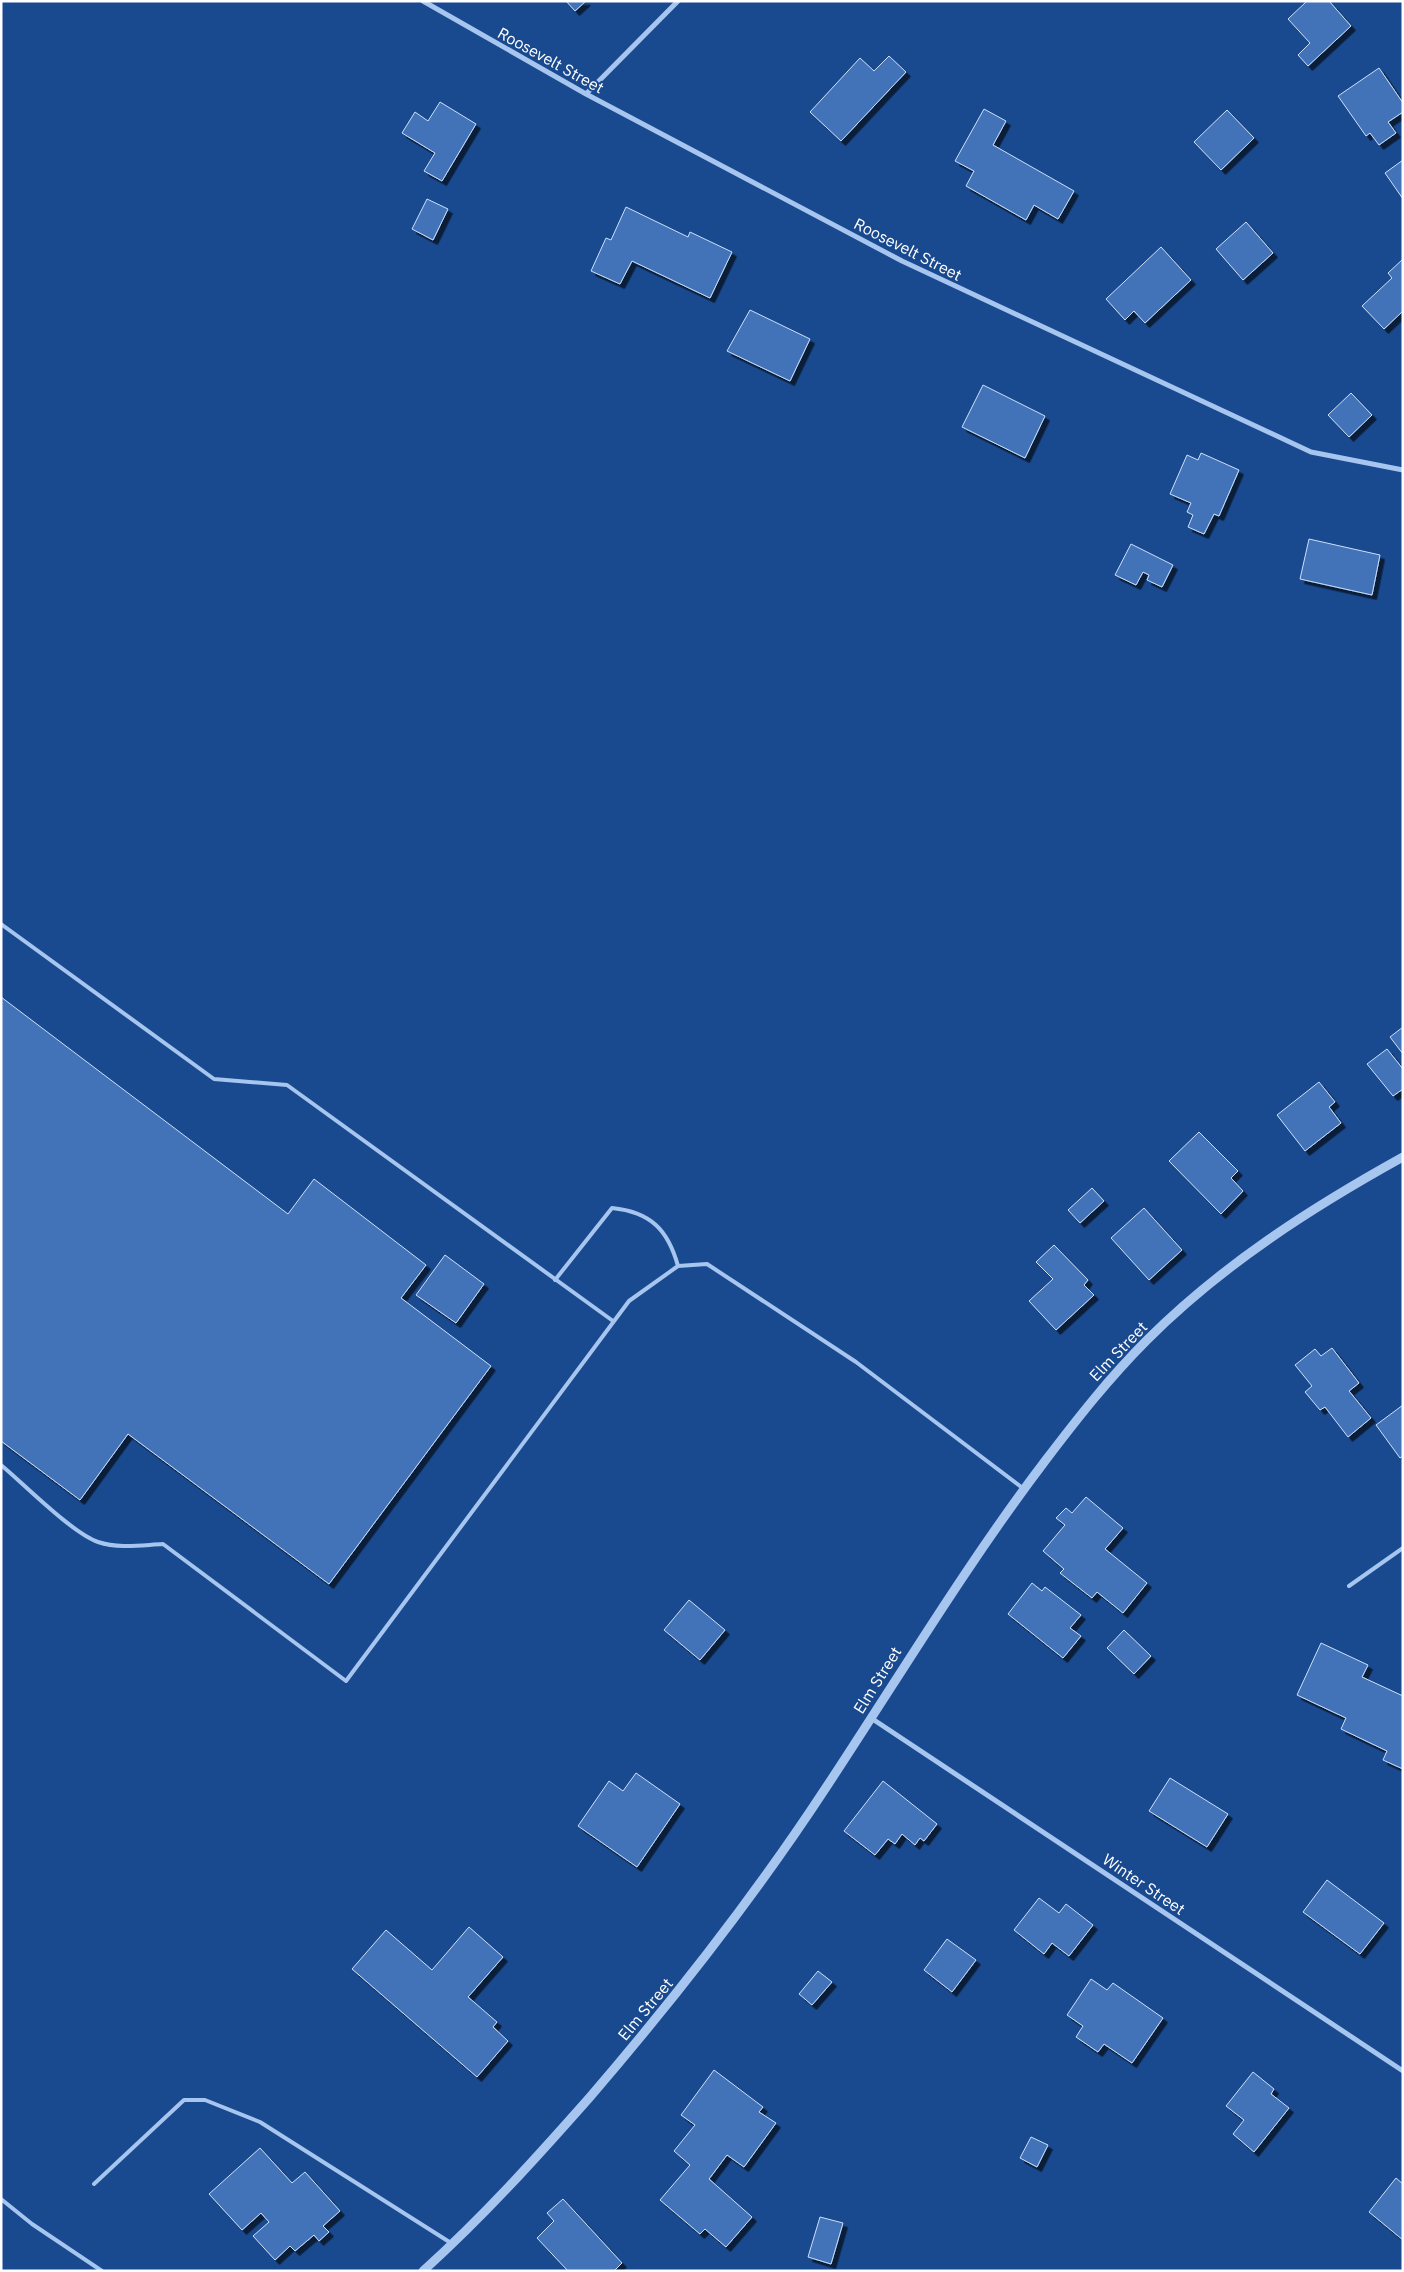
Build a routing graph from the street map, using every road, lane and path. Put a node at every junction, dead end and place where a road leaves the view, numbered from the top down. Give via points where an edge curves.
1 (423, 1) edge
2 (678, 1) edge
3 (586, 94) junction
4 (1403, 470) edge
5 (1, 924) edge
6 (1403, 1156) edge
7 (678, 1266) junction
8 (555, 1280) junction
9 (613, 1322) junction
10 (1, 1465) edge
11 (1024, 1489) junction
12 (1403, 1548) edge
13 (1349, 1586) dead end
14 (872, 1718) junction
15 (1403, 2071) edge
16 (94, 2184) dead end
17 (1, 2199) edge
18 (452, 2245) junction
19 (102, 2271) edge
20 (423, 2271) edge

1 - 3 street, Roosevelt Street
2 - 3 street
3 - 4 street, Roosevelt Street via 902,261 1193,399 1311,452
5 - 8 lane via 214,1080 287,1085
6 - 11 street, Elm Street via 1285,1228 1213,1280 1148,1339 1101,1389
7 - 8 lane via 664,1232 648,1218 612,1208
7 - 9 lane via 629,1301
7 - 11 lane via 707,1264 856,1362
8 - 9 lane
9 - 10 lane via 346,1681 163,1544 120,1546 97,1542 78,1530
11 - 14 street, Elm Street via 946,1599
12 - 13 lane
14 - 15 street, Winter Street
14 - 18 street, Elm Street via 698,1968 544,2150
16 - 18 lane via 184,2100 205,2100 260,2122
17 - 19 lane
18 - 20 street, Elm Street

